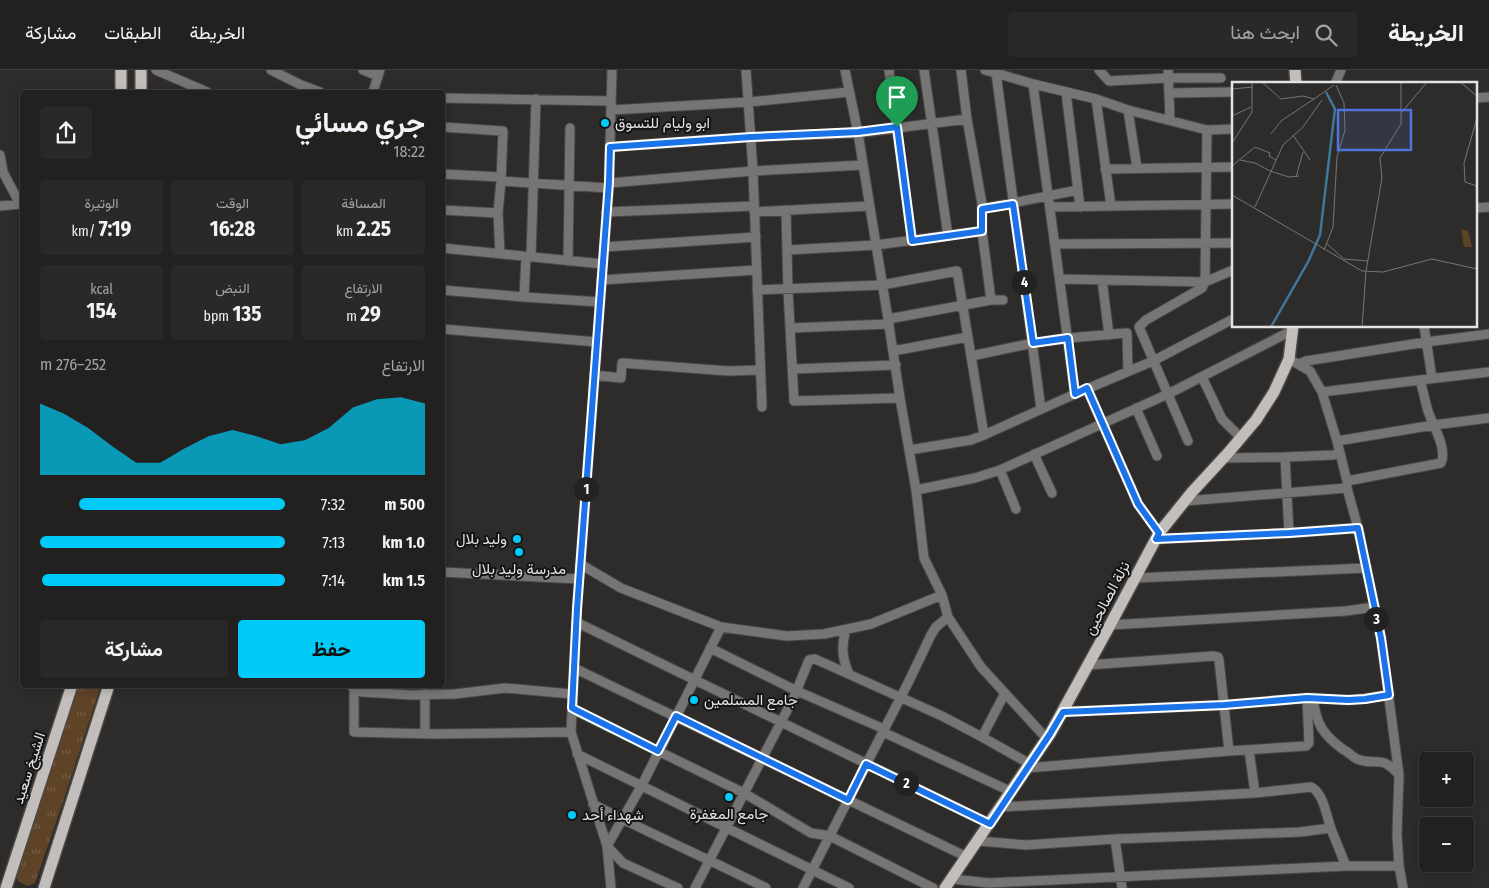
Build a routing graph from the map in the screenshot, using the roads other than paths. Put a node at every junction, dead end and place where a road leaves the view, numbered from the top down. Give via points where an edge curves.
1 (121, 70) edge
2 (141, 70) edge
3 (156, 70) edge
4 (271, 70) edge
5 (363, 70) edge
6 (612, 70) edge
7 (746, 70) edge
8 (845, 70) edge
9 (889, 70) edge
10 (924, 70) edge
11 (961, 70) edge
12 (986, 70) edge
13 (1099, 70) edge
14 (1341, 70) edge
15 (379, 73) edge
16 (996, 73) junction
17 (1168, 74) edge
18 (1221, 78) dead end
19 (1336, 82) edge
20 (1033, 84) junction
21 (121, 90) edge
22 (141, 90) edge
23 (202, 90) edge
24 (315, 90) edge
25 (374, 90) edge
26 (849, 92) junction
27 (1066, 92) junction
28 (1232, 92) edge
29 (1169, 93) junction
30 (1489, 97) edge
31 (445, 98) edge
32 (1476, 98) edge
33 (536, 99) junction
34 (1096, 99) junction
35 (748, 102) junction
36 (611, 106) junction
37 (1128, 110) junction
38 (967, 119) junction
39 (1170, 119) junction
40 (932, 122) junction
41 (445, 127) edge
42 (897, 127) junction
43 (570, 128) dead end
44 (1232, 129) edge
45 (1207, 130) junction
46 (858, 132) junction
47 (751, 137) junction
48 (610, 147) junction
49 (0, 155) edge
50 (863, 165) junction
51 (1232, 167) edge
52 (1137, 168) junction
53 (1206, 168) junction
54 (1105, 169) junction
55 (753, 171) junction
56 (445, 174) edge
57 (501, 179) junction
58 (533, 183) junction
59 (569, 184) junction
60 (609, 185) junction
61 (1078, 190) junction
62 (1048, 195) junction
63 (20, 200) edge
64 (20, 202) edge
65 (1013, 204) junction
66 (1206, 204) junction
67 (1232, 204) edge
68 (0, 206) edge
69 (870, 206) junction
70 (1111, 206) junction
71 (1050, 207) junction
72 (1080, 207) junction
73 (1476, 208) edge
74 (1489, 208) edge
75 (754, 209) junction
76 (982, 209) junction
77 (445, 210) edge
78 (786, 210) junction
79 (606, 212) junction
80 (498, 214) junction
81 (982, 231) junction
82 (948, 236) junction
83 (756, 237) junction
84 (912, 241) junction
85 (1232, 243) edge
86 (1055, 244) junction
87 (1206, 244) junction
88 (876, 245) junction
89 (445, 248) edge
90 (604, 248) junction
91 (788, 250) junction
92 (500, 254) junction
93 (528, 257) junction
94 (568, 261) junction
95 (603, 264) junction
96 (756, 270) junction
97 (1232, 270) edge
98 (1060, 279) junction
99 (602, 280) junction
100 (1102, 280) junction
101 (1205, 282) junction
102 (882, 285) junction
103 (445, 290) edge
104 (757, 290) junction
105 (788, 290) junction
106 (524, 297) junction
107 (991, 300) junction
108 (1003, 300) dead end
109 (600, 302) junction
110 (963, 306) junction
111 (889, 321) junction
112 (1232, 321) edge
113 (791, 328) junction
114 (1293, 328) edge
115 (1424, 328) edge
116 (445, 329) edge
117 (1109, 334) junction
118 (1489, 334) edge
119 (968, 337) junction
120 (1068, 338) junction
121 (597, 342) junction
122 (1426, 342) junction
123 (1033, 343) junction
124 (1489, 343) edge
125 (893, 351) junction
126 (971, 356) junction
127 (1289, 359) junction
128 (1154, 361) junction
129 (1300, 364) junction
130 (896, 366) junction
131 (793, 369) junction
132 (760, 370) junction
133 (1128, 371) junction
134 (1489, 372) edge
135 (594, 375) junction
136 (1202, 377) junction
137 (1432, 378) junction
138 (1420, 380) junction
139 (1087, 388) junction
140 (1322, 392) junction
141 (1075, 394) junction
142 (1168, 394) junction
143 (900, 398) junction
144 (762, 407) dead end
145 (1136, 408) junction
146 (1041, 409) junction
147 (1489, 418) edge
148 (1103, 423) junction
149 (1434, 425) junction
150 (984, 435) junction
151 (1241, 438) junction
152 (1188, 441) dead end
153 (1337, 441) junction
154 (909, 450) junction
155 (1340, 453) junction
156 (1034, 454) junction
157 (1157, 456) dead end
158 (1285, 457) junction
159 (1224, 458) junction
160 (1000, 470) junction
161 (1347, 485) junction
162 (916, 490) junction
163 (1052, 493) dead end
164 (1287, 493) junction
165 (1185, 501) junction
166 (1016, 510) dead end
167 (1358, 528) junction
168 (1289, 533) junction
169 (1157, 536) junction
170 (580, 564) junction
171 (1366, 568) junction
172 (445, 572) edge
173 (1135, 578) junction
174 (579, 579) junction
175 (942, 595) junction
176 (1374, 607) junction
177 (948, 617) junction
178 (576, 622) junction
179 (1110, 625) junction
180 (721, 627) junction
181 (846, 630) junction
182 (710, 648) junction
183 (1088, 665) junction
184 (574, 668) junction
185 (849, 674) junction
186 (694, 679) junction
187 (71, 688) edge
188 (108, 688) edge
189 (352, 688) edge
190 (355, 688) edge
191 (798, 691) junction
192 (1006, 693) junction
193 (425, 694) junction
194 (572, 694) junction
195 (1389, 695) junction
196 (900, 698) junction
197 (1310, 698) junction
198 (1224, 705) junction
199 (572, 708) junction
200 (1063, 712) junction
201 (676, 716) junction
202 (782, 722) junction
203 (884, 730) junction
204 (571, 732) junction
205 (425, 734) junction
206 (982, 737) junction
207 (1047, 739) junction
208 (1249, 750) junction
209 (658, 751) junction
210 (1229, 751) junction
211 (577, 754) junction
212 (763, 758) junction
213 (866, 764) junction
214 (1029, 766) junction
215 (1399, 775) junction
216 (642, 785) junction
217 (1012, 792) junction
218 (1256, 793) junction
219 (744, 794) junction
220 (848, 800) junction
221 (593, 804) junction
222 (1001, 808) junction
223 (622, 820) junction
224 (990, 824) junction
225 (727, 827) junction
226 (1331, 828) junction
227 (830, 836) junction
228 (1115, 839) junction
229 (978, 841) junction
230 (607, 846) junction
231 (967, 858) junction
232 (710, 860) junction
233 (1346, 866) junction
234 (1399, 866) junction
235 (812, 870) junction
236 (1120, 876) junction
237 (949, 883) edge
238 (989, 886) edge
239 (9, 887) edge
240 (44, 888) edge
241 (611, 888) edge
242 (678, 888) edge
243 (695, 888) edge
244 (766, 888) edge
245 (803, 888) edge
246 (849, 888) edge
247 (933, 888) edge
248 (1122, 888) edge
249 (1403, 888) edge

1 - 21 main road
2 - 22 main road
3 - 23 street
4 - 24 street
5 - 15 street
6 - 36 street
7 - 35 street
8 - 26 street
9 - 42 street
10 - 40 street
11 - 38 street
12 - 16 street
13 - 17 street via 1108,81
14 - 19 street
15 - 25 street
16 - 20 street
16 - 65 street
17 - 18 street
17 - 29 street
20 - 27 street
20 - 62 street
26 - 35 street
26 - 46 street
27 - 34 street
27 - 61 street
28 - 29 street
29 - 39 street
30 - 32 street
31 - 33 street
33 - 36 street
33 - 58 street
34 - 37 street
34 - 54 street
35 - 36 street
35 - 47 street
36 - 48 street
37 - 39 street
37 - 52 street
38 - 40 street
38 - 76 street
39 - 45 street
40 - 42 street
40 - 82 street
41 - 57 street via 503,131
42 - 46 street
42 - 84 street
43 - 59 street
44 - 45 street
45 - 53 street
46 - 47 street
46 - 50 street
47 - 48 street
47 - 55 street
48 - 60 street
49 - 63 street via 3,172
50 - 55 street
50 - 69 street
51 - 53 street
52 - 53 street
52 - 54 street
53 - 66 street
54 - 70 street
55 - 60 street
55 - 75 street
56 - 57 street
57 - 58 street
57 - 80 street
58 - 59 street
58 - 93 street
59 - 60 street
59 - 94 street
60 - 79 street
61 - 62 street
61 - 72 street
62 - 65 street
62 - 71 street
64 - 68 street
65 - 76 street
65 - 123 street
66 - 67 street
66 - 70 street
66 - 87 street
69 - 78 street
69 - 88 street
70 - 72 street
71 - 72 street
71 - 86 street
73 - 74 street
75 - 78 street
75 - 79 street
75 - 83 street
76 - 81 street
77 - 80 street
78 - 91 street
79 - 90 street
80 - 92 street
81 - 82 street
81 - 107 street
82 - 84 street
83 - 90 street
83 - 96 street
84 - 88 street
85 - 87 street
86 - 87 street
86 - 98 street
87 - 101 street
88 - 91 street
88 - 102 street
89 - 92 street
90 - 95 street
91 - 105 street
92 - 93 street
93 - 94 street
93 - 106 street
94 - 95 street
95 - 99 street
96 - 99 street
96 - 104 street
97 - 101 street
98 - 100 street
98 - 120 street
99 - 109 street
100 - 101 street
100 - 117 street
101 - 128 street via 1202,288 1140,326
102 - 105 street
102 - 110 street via 957,271
102 - 111 street
103 - 106 street
104 - 105 street
104 - 132 street
105 - 113 street
106 - 109 street
107 - 108 street
107 - 110 street
109 - 121 street
110 - 111 street
110 - 119 street
111 - 113 street
111 - 125 street
112 - 128 street
113 - 131 street
114 - 127 main road, نزلة الصالحين
114 - 136 street
115 - 122 street
116 - 121 street
117 - 120 street
117 - 133 street via 1127,333
118 - 122 street
118 - 124 street
119 - 125 street
119 - 126 street
120 - 123 street
120 - 141 street
121 - 135 street
122 - 129 street via 1306,360
122 - 137 street
123 - 126 street
123 - 146 street
125 - 130 street
126 - 150 street
127 - 129 street
127 - 151 main road, نزلة الصالحين via 1274,392
128 - 133 street
128 - 142 street
129 - 140 street via 1310,371
130 - 131 street
130 - 143 street
131 - 143 street via 794,401
132 - 135 street via 728,372 622,362 621,378
132 - 144 street
133 - 139 street
134 - 137 street
135 - 170 street
136 - 142 street
136 - 151 street via 1222,419
137 - 138 street
138 - 140 street
138 - 149 street
139 - 141 street
139 - 148 street
140 - 153 street
141 - 146 street
142 - 145 street
142 - 152 street
143 - 154 street
145 - 148 street
145 - 157 street
146 - 150 street
147 - 149 street
148 - 156 street
148 - 169 street via 1138,504
149 - 153 street
149 - 161 street via 1444,457 1442,463
150 - 154 street
151 - 159 main road, نزلة الصالحين
153 - 155 street
154 - 162 street
155 - 158 street
155 - 161 street
156 - 160 street
156 - 163 street
158 - 159 street
158 - 164 street
159 - 165 main road, نزلة الصالحين
160 - 162 street
160 - 166 street
161 - 164 street
161 - 167 street
162 - 175 street via 924,558
164 - 165 street
164 - 168 street
165 - 169 main road, نزلة الصالحين
167 - 168 street
167 - 171 street
168 - 169 street
169 - 173 main road, نزلة الصالحين
170 - 174 street
170 - 180 street via 621,588
171 - 173 street
171 - 176 street
172 - 174 street
173 - 179 main road, نزلة الصالحين
174 - 178 street
175 - 177 street
175 - 181 street via 871,624
176 - 179 street
176 - 195 street
177 - 192 street via 981,667
177 - 196 street via 931,635
178 - 184 street
178 - 186 street
179 - 183 main road, نزلة الصالحين
180 - 181 street via 787,636
180 - 182 street
181 - 185 street via 842,651
182 - 186 street
182 - 191 street
183 - 198 street via 1218,657
183 - 200 main road, نزلة الصالحين
184 - 194 street
184 - 201 street
185 - 191 street via 815,659 809,660
185 - 196 street
186 - 201 street
186 - 202 street
187 - 239 main road, الشيخ سعيد
188 - 240 main road
189 - 205 street via 354,732
190 - 193 street via 362,692
191 - 202 street
191 - 203 street
192 - 206 street
192 - 207 street
193 - 194 street via 505,688
193 - 205 street
194 - 199 street
195 - 197 street via 1348,700
195 - 215 street
196 - 203 street
196 - 206 street
197 - 198 street
197 - 208 street via 1308,745
197 - 215 street via 1319,725 1330,739 1357,759 1383,762
198 - 200 street
198 - 210 street
199 - 204 street
199 - 209 street
200 - 207 main road, نزلة الصالحين
201 - 209 street
201 - 212 street
202 - 212 street
202 - 213 street
203 - 213 street
203 - 217 street
204 - 205 street
204 - 211 street
206 - 214 street
207 - 214 main road, نزلة الصالحين
208 - 210 street
208 - 218 street
209 - 216 street
209 - 219 street
210 - 214 street
211 - 216 street
211 - 221 street
212 - 219 street
212 - 220 street
213 - 220 street
213 - 224 street
214 - 217 main road, نزلة الصالحين
215 - 234 street
216 - 223 street
216 - 225 street
217 - 222 main road, نزلة الصالحين
218 - 222 street
218 - 226 street via 1314,788 1325,806
219 - 225 street
219 - 227 street via 811,832
220 - 227 street
220 - 231 street
221 - 223 street
221 - 230 street
222 - 224 main road, نزلة الصالحين
223 - 230 street
223 - 232 street
224 - 229 main road, نزلة الصالحين
225 - 232 street
225 - 235 street
226 - 228 street
226 - 233 street
227 - 235 street
227 - 247 street
228 - 229 street via 1026,845
228 - 236 street
229 - 231 main road, نزلة الصالحين
230 - 241 street
230 - 242 street via 624,863
231 - 237 main road, نزلة الصالحين
232 - 243 street
232 - 244 street
233 - 234 street
233 - 236 street
234 - 249 street
235 - 245 street
235 - 246 street
236 - 238 street
236 - 248 street
237 - 238 street

